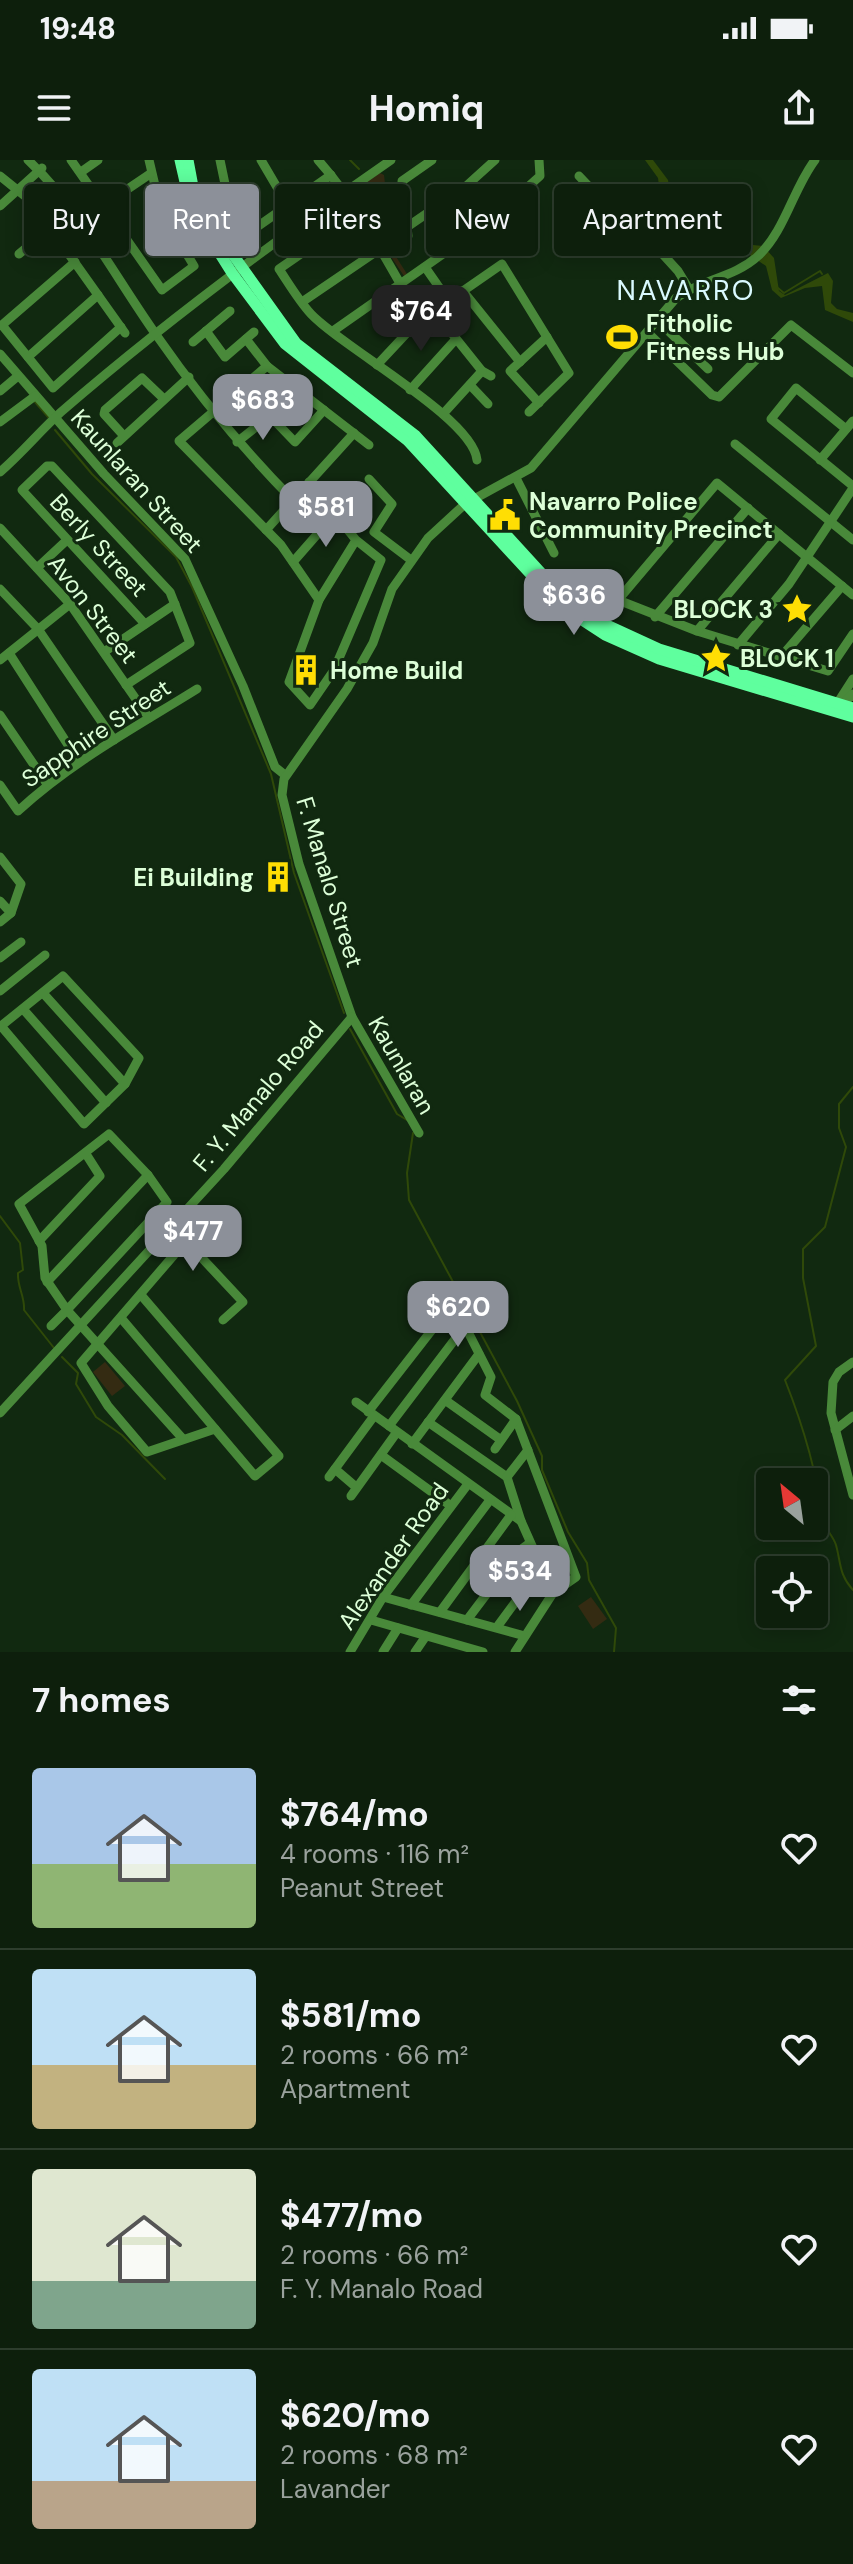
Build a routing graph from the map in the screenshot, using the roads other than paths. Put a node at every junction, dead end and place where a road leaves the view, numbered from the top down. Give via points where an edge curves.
1 (28, 160) edge
2 (71, 160) edge
3 (98, 160) edge
4 (149, 160) edge
5 (180, 160) edge
6 (188, 160) edge
7 (220, 160) edge
8 (261, 160) edge
9 (318, 160) edge
10 (391, 160) edge
11 (432, 160) edge
12 (495, 160) edge
13 (539, 160) edge
14 (815, 160) edge
15 (41, 170) junction
16 (81, 172) junction
17 (150, 174) junction
18 (331, 175) junction
19 (0, 176) edge
20 (579, 176) dead end
21 (89, 184) edge
22 (275, 184) edge
23 (319, 184) edge
24 (338, 184) edge
25 (357, 184) edge
26 (129, 188) edge
27 (18, 190) junction
28 (24, 195) edge
29 (0, 206) edge
30 (275, 215) edge
31 (129, 242) edge
32 (275, 242) edge
33 (24, 250) edge
34 (19, 254) dead end
35 (71, 256) edge
36 (298, 256) edge
37 (370, 256) edge
38 (385, 256) edge
39 (75, 262) junction
40 (425, 267) junction
41 (236, 270) junction
42 (402, 282) junction
43 (689, 289) junction
44 (463, 291) junction
45 (98, 295) junction
46 (302, 302) junction
47 (230, 311) dead end
48 (420, 319) junction
49 (657, 320) junction
50 (206, 331) junction
51 (333, 331) junction
52 (647, 332) junction
53 (155, 334) junction
54 (547, 337) junction
55 (456, 339) junction
56 (193, 342) dead end
57 (0, 354) edge
58 (28, 357) junction
59 (520, 362) junction
60 (377, 365) junction
61 (267, 366) junction
62 (708, 369) dead end
63 (853, 373) edge
64 (18, 376) junction
65 (189, 377) junction
66 (470, 385) junction
67 (410, 390) junction
68 (0, 391) edge
69 (35, 396) junction
70 (164, 399) junction
71 (539, 403) junction
72 (488, 404) dead end
73 (213, 409) junction
74 (324, 410) junction
75 (529, 412) dead end
76 (443, 414) junction
77 (54, 419) junction
78 (0, 422) edge
79 (849, 425) edge
80 (354, 433) junction
81 (237, 442) junction
82 (735, 444) dead end
83 (369, 445) dead end
84 (477, 460) dead end
85 (820, 460) junction
86 (0, 472) edge
87 (516, 478) junction
88 (369, 479) dead end
89 (309, 482) junction
90 (853, 487) edge
91 (293, 500) junction
92 (469, 502) junction
93 (748, 508) junction
94 (335, 514) junction
95 (831, 522) junction
96 (0, 528) edge
97 (266, 530) junction
98 (779, 534) junction
99 (67, 540) junction
100 (356, 540) junction
101 (853, 540) edge
102 (554, 553) dead end
103 (807, 557) junction
104 (411, 560) junction
105 (293, 562) junction
106 (37, 568) junction
107 (842, 586) junction
108 (0, 589) edge
109 (853, 595) edge
110 (10, 600) junction
111 (319, 600) junction
112 (70, 604) junction
113 (175, 604) junction
114 (0, 608) edge
115 (655, 617) junction
116 (145, 624) junction
117 (38, 629) junction
118 (697, 631) junction
119 (853, 634) edge
120 (738, 645) junction
121 (104, 652) junction
122 (9, 653) junction
123 (781, 657) junction
124 (0, 660) edge
125 (853, 679) edge
126 (126, 685) junction
127 (197, 689) dead end
128 (853, 694) edge
129 (842, 707) edge
130 (0, 715) edge
131 (853, 717) edge
132 (149, 718) junction
133 (114, 740) junction
134 (79, 762) junction
135 (285, 775) junction
136 (47, 784) junction
137 (0, 785) edge
138 (0, 857) edge
139 (0, 901) edge
140 (11, 913) junction
141 (0, 922) edge
142 (21, 942) dead end
143 (45, 955) dead end
144 (0, 958) edge
145 (0, 991) edge
146 (43, 993) junction
147 (23, 1009) junction
148 (352, 1017) junction
149 (0, 1026) edge
150 (125, 1084) junction
151 (106, 1103) junction
152 (419, 1133) dead end
153 (86, 1154) junction
154 (148, 1175) junction
155 (172, 1226) junction
156 (39, 1241) junction
157 (174, 1255) dead end
158 (47, 1282) junction
159 (141, 1295) junction
160 (423, 1295) dead end
161 (67, 1310) junction
162 (442, 1313) junction
163 (121, 1318) junction
164 (223, 1320) dead end
165 (51, 1326) dead end
166 (82, 1326) junction
167 (465, 1326) junction
168 (97, 1344) junction
169 (479, 1354) junction
170 (853, 1362) edge
171 (445, 1400) junction
172 (356, 1402) dead end
173 (0, 1413) edge
174 (371, 1414) junction
175 (853, 1416) edge
176 (516, 1419) junction
177 (428, 1422) junction
178 (215, 1429) junction
179 (393, 1429) junction
180 (835, 1430) junction
181 (183, 1439) junction
182 (501, 1440) junction
183 (412, 1444) junction
184 (495, 1449) dead end
185 (528, 1450) junction
186 (381, 1455) junction
187 (850, 1470) edge
188 (507, 1477) junction
189 (468, 1484) junction
190 (853, 1495) edge
191 (490, 1500) junction
192 (451, 1506) junction
193 (511, 1515) junction
194 (521, 1521) junction
195 (530, 1543) junction
196 (544, 1575) junction
197 (553, 1593) junction
198 (383, 1597) junction
199 (411, 1605) junction
200 (440, 1612) junction
201 (371, 1620) junction
202 (467, 1620) junction
203 (497, 1627) junction
204 (398, 1628) junction
205 (426, 1636) junction
206 (525, 1636) junction
207 (451, 1648) edge
208 (350, 1652) edge
209 (383, 1652) edge
210 (415, 1652) edge
211 (480, 1652) edge
212 (515, 1652) edge

1 - 15 street
2 - 16 street
3 - 16 street
4 - 17 street
5 - 41 main road via 191,208
6 - 41 main road via 199,204
7 - 30 street via 225,184 254,229
8 - 22 street
9 - 18 street
10 - 25 street
11 - 12 street via 402,181 408,232
13 - 40 street via 540,176 490,221
14 - 43 street, F. Manalo Street via 754,259 741,270
15 - 27 street
15 - 53 street
16 - 21 street
17 - 26 street
17 - 31 street via 161,211 194,266 162,290
18 - 23 street
18 - 24 street
19 - 27 street
20 - 43 street via 618,217 647,237
27 - 28 street
27 - 29 street
32 - 41 street
33 - 34 street
35 - 39 street
36 - 46 street via 279,269
37 - 46 street
38 - 42 street
39 - 45 street
39 - 58 street via 2,325
40 - 42 street
40 - 44 street via 441,290
41 - 53 street
41 - 92 main road via 296,343 415,435
42 - 48 street
42 - 51 street
43 - 49 street, F. Manalo Street
44 - 54 street via 502,264
44 - 59 street
45 - 58 street
45 - 58 street via 123,330 53,388
46 - 51 street
47 - 50 street
48 - 55 street via 425,325 446,326
48 - 60 street
49 - 52 street, F. Manalo Street
49 - 62 street
50 - 56 street
50 - 61 street via 225,357 250,336
51 - 60 street
52 - 63 street via 719,397 791,325
52 - 87 street, F. Manalo Street via 531,468
53 - 65 street
53 - 77 street
54 - 59 street
54 - 71 street via 569,373
55 - 66 street via 486,374
55 - 67 street
57 - 64 street, Kaunlaran Street
59 - 71 street via 510,371
60 - 67 street
61 - 73 street
61 - 74 street
64 - 68 street
64 - 69 street, Kaunlaran Street
65 - 70 street
65 - 73 street
66 - 72 street
66 - 76 street
67 - 76 street
69 - 77 street, Kaunlaran Street
69 - 78 street
70 - 70 street via 142,378 104,414 120,440
71 - 75 street
73 - 81 street
73 - 97 street via 179,441
74 - 80 street
74 - 81 street via 295,442 270,416
76 - 84 street
77 - 86 street
77 - 135 street, Kaunlaran Street via 185,559 275,767
79 - 85 street
79 - 85 street via 796,388 771,419
80 - 83 street
80 - 89 street
81 - 91 street
82 - 95 street
85 - 90 street
87 - 92 street, F. Manalo Street
87 - 102 street
88 - 104 street via 392,504 374,532
89 - 91 street
89 - 94 street
90 - 95 street
91 - 97 street
92 - 104 street, F. Manalo Street via 440,525
92 - 129 main road via 564,598 609,626 659,649
93 - 98 street
93 - 115 street
93 - 115 street via 717,483 618,600
94 - 100 street
94 - 105 street
95 - 101 street
95 - 103 street
96 - 106 street, Avon Street
97 - 105 street
98 - 103 street
98 - 118 street
99 - 106 street
99 - 113 street, Berly Street via 23,492 22,486 47,466 170,592
99 - 116 street, Berly Street
100 - 111 street
100 - 111 street via 381,560 334,670 310,705 289,682
103 - 107 street
103 - 120 street
104 - 135 street, F. Manalo Street via 392,589 373,643 347,689
105 - 111 street
106 - 112 street, Avon Street
107 - 109 street
107 - 123 street
108 - 110 street
110 - 114 street
110 - 117 street
112 - 117 street
112 - 121 street, Avon Street
113 - 116 street
113 - 126 street via 190,643
115 - 118 street
116 - 121 street
117 - 122 street
117 - 133 street
118 - 120 street
119 - 123 street via 828,671
120 - 123 street
121 - 126 street, Avon Street
122 - 124 street
122 - 134 street
125 - 129 street
126 - 132 street, Avon Street
127 - 132 street, Sapphire Street
128 - 129 street
129 - 131 main road
130 - 136 street
132 - 133 street, Sapphire Street
133 - 134 street, Sapphire Street
134 - 136 street, Sapphire Street
135 - 148 street, F. Manalo Street via 282,795 299,864
136 - 137 street, Sapphire Street via 18,811
138 - 140 street via 21,884
139 - 140 street
140 - 141 street
142 - 144 street
143 - 145 street
146 - 147 street
146 - 150 street
146 - 150 street via 63,976 139,1058
147 - 149 street
147 - 151 street
148 - 152 street, Kaunlaran
148 - 155 street, F. Y. Manalo Road
149 - 151 street via 84,1124
150 - 151 street
153 - 154 street via 107,1134
153 - 156 street via 100,1176
153 - 156 street via 19,1204
154 - 158 street
154 - 161 street via 167,1202
155 - 164 street via 243,1302
155 - 166 street, F. Y. Manalo Road
156 - 158 street
157 - 159 street
158 - 161 street
159 - 163 street
159 - 178 street via 279,1456 255,1476
160 - 162 street
161 - 165 street
161 - 166 street
162 - 167 street via 449,1308
162 - 174 street
163 - 168 street
163 - 178 street
166 - 168 street
166 - 173 street, F. Y. Manalo Road
167 - 169 street
167 - 179 street
168 - 181 street
168 - 181 street via 81,1363 147,1452
169 - 171 street
169 - 176 street via 492,1380 485,1395
170 - 180 street via 833,1382
171 - 177 street
171 - 182 street
172 - 174 street
174 - 179 street
174 - 186 street via 332,1473 353,1492
175 - 180 street
176 - 182 street
176 - 185 street
177 - 183 street
177 - 188 street
178 - 181 street
179 - 183 street
179 - 186 street
180 - 187 street
182 - 184 street
183 - 189 street
185 - 188 street
185 - 197 street via 576,1577
186 - 192 street
187 - 190 street
188 - 194 street
189 - 191 street
189 - 192 street, Alexander Road
191 - 193 street
191 - 199 street
192 - 198 street, Alexander Road
193 - 194 street
193 - 200 street
194 - 195 street
195 - 196 street
195 - 202 street
196 - 197 street
196 - 203 street via 530,1582
197 - 206 street
198 - 199 street
198 - 201 street, Alexander Road
199 - 200 street
200 - 202 street
201 - 204 street
201 - 208 street, Alexander Road
202 - 203 street
203 - 206 street
204 - 205 street
204 - 209 street
205 - 207 street
205 - 210 street
206 - 212 street
207 - 211 street

